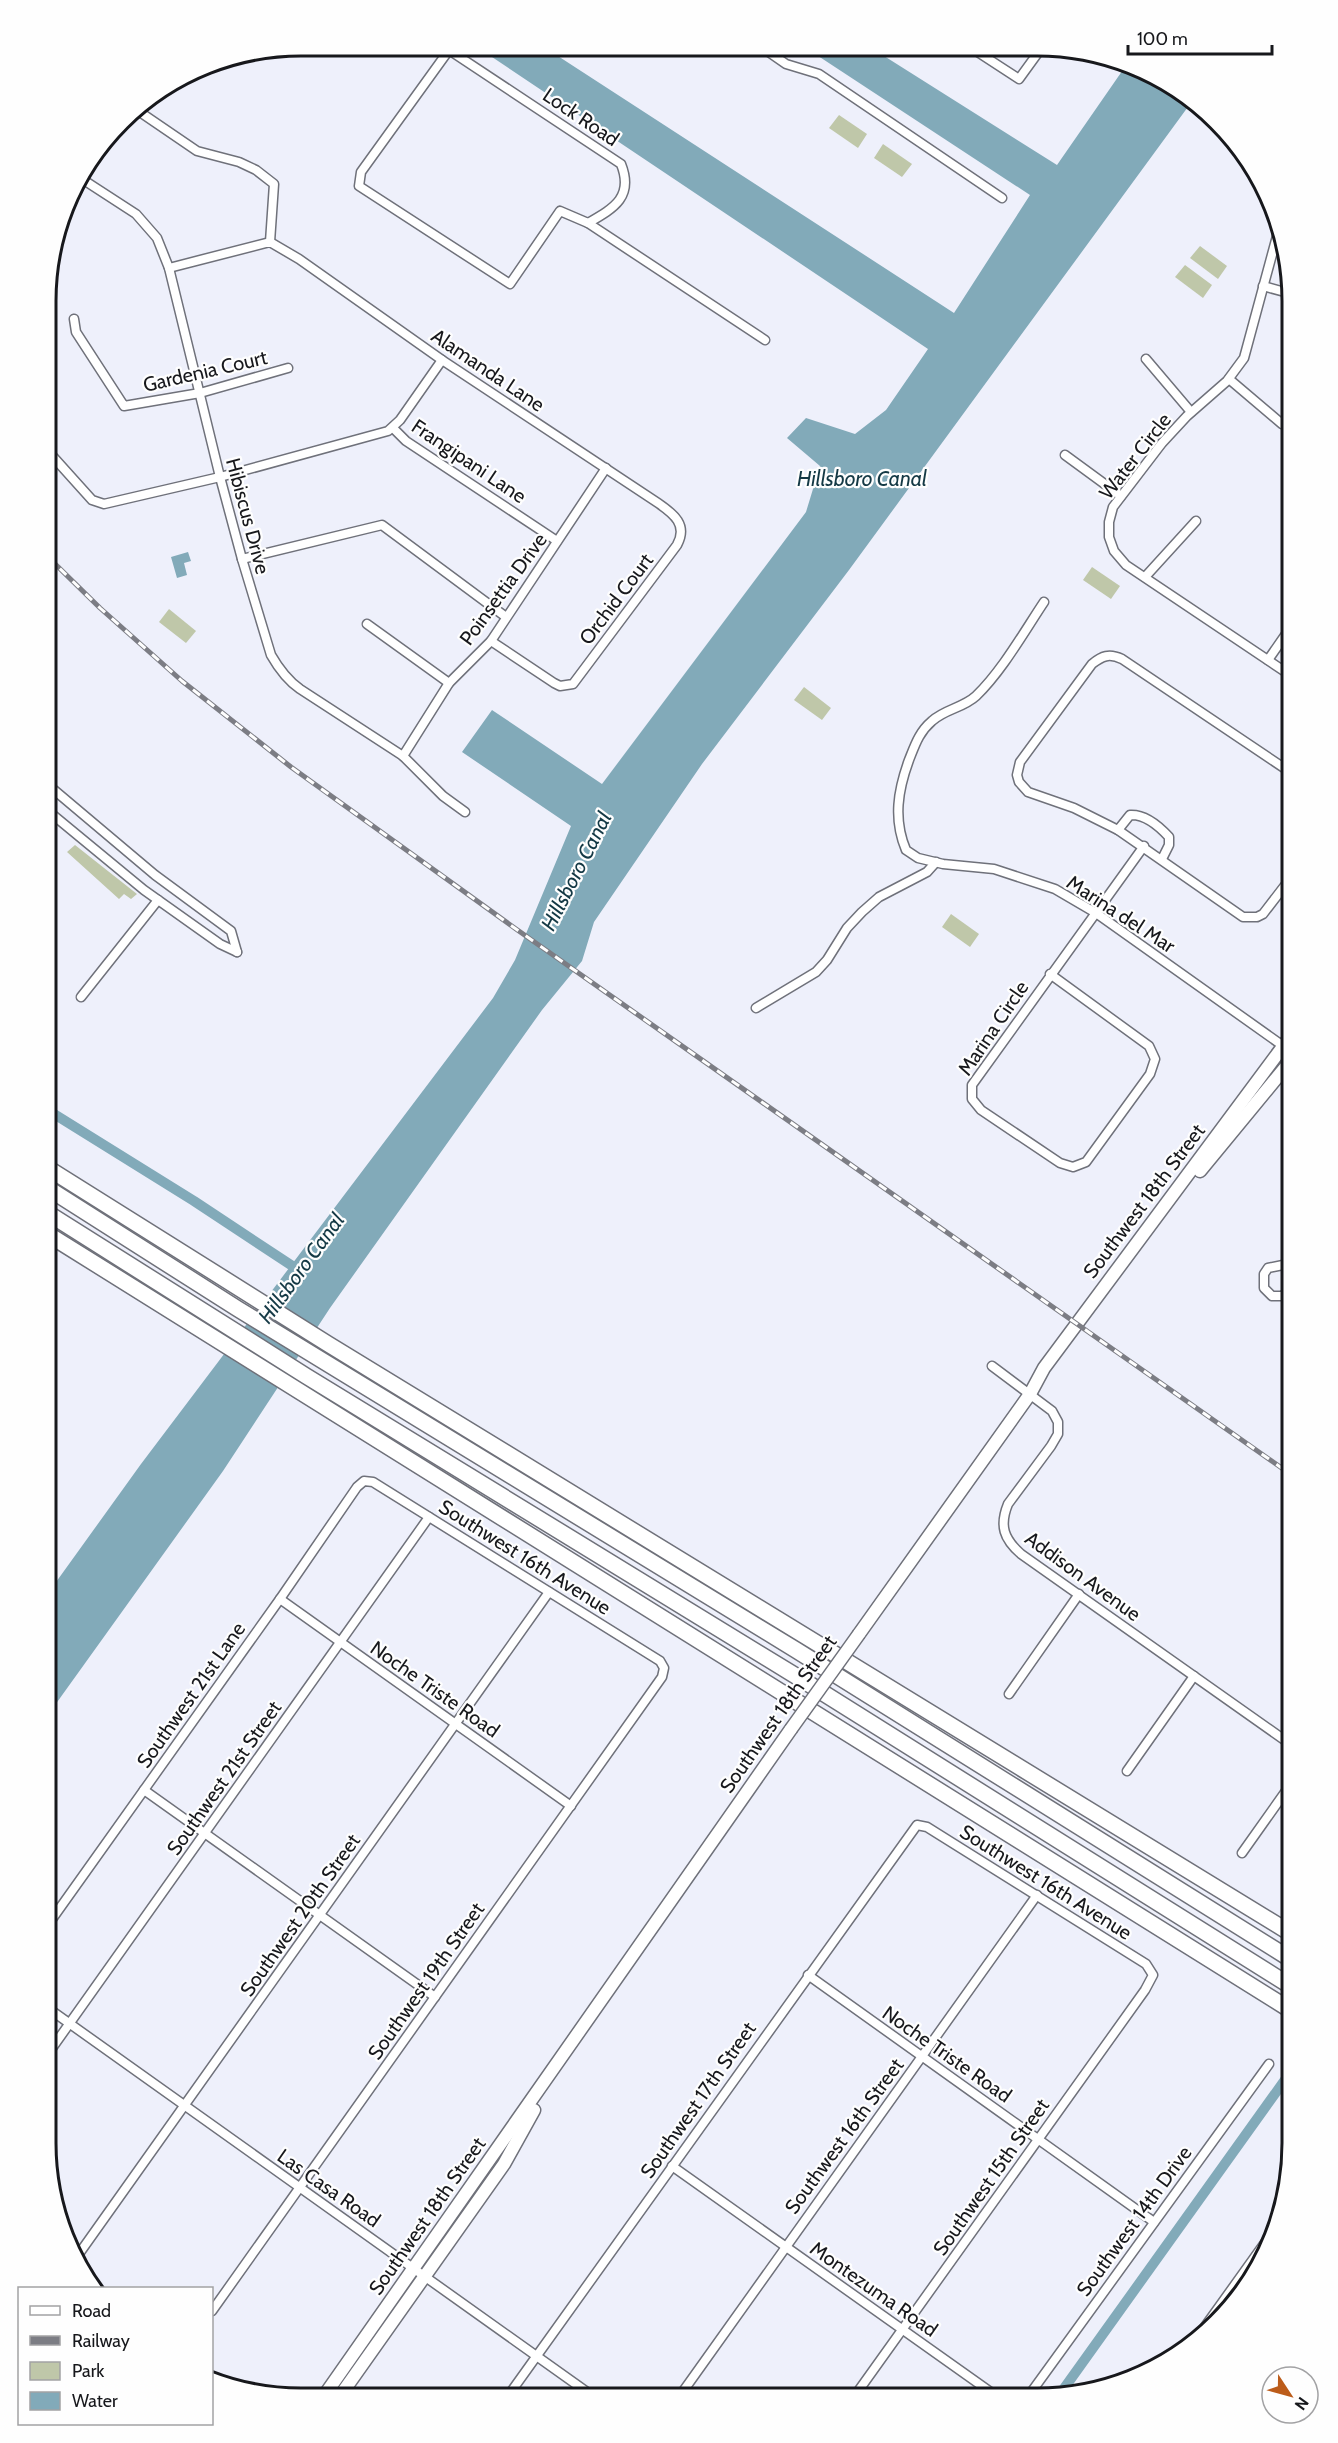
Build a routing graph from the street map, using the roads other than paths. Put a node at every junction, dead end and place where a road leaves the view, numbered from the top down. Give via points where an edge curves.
1 (445, 56) edge
2 (463, 56) edge
3 (774, 56) edge
4 (984, 56) edge
5 (1036, 56) edge
6 (142, 114) edge
7 (86, 182) edge
8 (1002, 198) dead end
9 (588, 223) junction
10 (270, 242) junction
11 (1275, 242) edge
12 (169, 268) junction
13 (1263, 286) junction
14 (1282, 291) edge
15 (74, 319) dead end
16 (765, 340) dead end
17 (1146, 359) dead end
18 (442, 360) junction
19 (288, 368) dead end
20 (1229, 379) junction
21 (200, 393) junction
22 (1191, 412) junction
23 (1282, 424) dead end
24 (393, 428) junction
25 (1065, 455) dead end
26 (56, 460) edge
27 (606, 468) junction
28 (220, 477) junction
29 (1121, 496) junction
30 (1196, 521) dead end
31 (681, 531) joint
32 (557, 541) junction
33 (242, 559) junction
34 (1145, 577) junction
35 (1044, 602) dead end
36 (506, 617) junction
37 (367, 624) dead end
38 (1282, 640) edge
39 (490, 641) junction
40 (1268, 660) junction
41 (1282, 670) edge
42 (449, 683) junction
43 (403, 756) junction
44 (1282, 767) edge
45 (56, 792) edge
46 (465, 812) dead end
47 (56, 818) edge
48 (1118, 830) junction
49 (1144, 846) junction
50 (1162, 859) junction
51 (936, 862) junction
52 (1282, 891) edge
53 (158, 900) junction
54 (1096, 913) junction
55 (1050, 974) junction
56 (81, 997) dead end
57 (756, 1008) dead end
58 (1282, 1046) edge
59 (1282, 1058) edge
60 (1282, 1071) edge
61 (56, 1173) edge
62 (56, 1192) edge
63 (56, 1218) edge
64 (56, 1239) edge
65 (1282, 1266) edge
66 (1282, 1296) edge
67 (992, 1366) dead end
68 (1030, 1394) junction
69 (364, 1481) joint
70 (429, 1517) junction
71 (549, 1592) junction
72 (1079, 1594) junction
73 (280, 1599) junction
74 (341, 1642) junction
75 (664, 1668) joint
76 (1194, 1676) junction
77 (1009, 1694) dead end
78 (456, 1724) junction
79 (1282, 1738) edge
80 (1127, 1771) dead end
81 (144, 1790) junction
82 (1282, 1797) edge
83 (571, 1806) junction
84 (917, 1825) joint
85 (205, 1833) junction
86 (1242, 1853) dead end
87 (1037, 1895) junction
88 (56, 1914) edge
89 (320, 1915) junction
90 (1282, 1927) edge
91 (1282, 1953) edge
92 (808, 1975) junction
93 (1152, 1975) joint
94 (1282, 1980) edge
95 (435, 1997) junction
96 (1282, 2005) edge
97 (56, 2014) edge
98 (70, 2024) junction
99 (56, 2043) edge
100 (922, 2056) junction
101 (562, 2059) junction
102 (1269, 2064) dead end
103 (185, 2105) junction
104 (1038, 2139) junction
105 (672, 2166) junction
106 (300, 2187) junction
107 (1154, 2222) junction
108 (786, 2247) junction
109 (81, 2251) edge
110 (1252, 2261) edge
111 (414, 2268) junction
112 (425, 2276) junction
113 (1218, 2308) edge
114 (213, 2311) edge
115 (902, 2329) junction
116 (537, 2356) junction
117 (330, 2388) edge
118 (346, 2388) edge
119 (514, 2388) edge
120 (581, 2388) edge
121 (684, 2388) edge
122 (860, 2388) edge
123 (985, 2388) edge
124 (1035, 2388) edge

1 - 9 street via 362,172 359,186 510,284 560,211
2 - 9 street, Lock Road via 621,164 627,178 624,192 612,209
3 - 8 street via 819,74
4 - 5 street via 1019,79
6 - 10 street via 197,151 239,162 274,184
7 - 12 street, Hibiscus Drive via 136,214 157,238
9 - 16 street
10 - 12 street
10 - 18 street, Alamanda Lane
11 - 13 street, Water Circle
12 - 21 street, Hibiscus Drive
13 - 14 street
13 - 20 street, Water Circle via 1248,348
15 - 21 street, Gardenia Court via 76,332 124,406
17 - 22 street
18 - 24 street
18 - 27 street, Alamanda Lane
19 - 21 street, Gardenia Court
20 - 22 street, Water Circle
20 - 23 street
21 - 28 street, Hibiscus Drive
22 - 29 street, Water Circle
24 - 28 street via 376,436
24 - 32 street, Frangipani Lane via 406,441
25 - 29 street
26 - 28 street via 92,500 104,504
27 - 31 street, Alamanda Lane via 673,513
27 - 32 street, Poinsettia Drive
28 - 33 street, Hibiscus Drive
29 - 34 street, Water Circle via 1109,522 1111,544 1120,560
30 - 34 street
31 - 39 street, Orchid Court via 677,545 573,684 554,683
32 - 36 street, Poinsettia Drive
33 - 36 street via 382,525
33 - 43 street, Hibiscus Drive via 271,655 285,677
34 - 40 street, Water Circle
35 - 51 street, Marina del Mar via 976,696 937,717 914,745 899,789 898,820 906,850
36 - 39 street, Poinsettia Drive
37 - 42 street
38 - 40 street
39 - 42 street, Poinsettia Drive
40 - 41 street, Water Circle
42 - 43 street, Poinsettia Drive
43 - 46 street, Hibiscus Drive
44 - 48 street via 1122,659 1101,657 1020,762 1017,775 1028,792 1074,808
45 - 53 street via 231,931 237,952
47 - 53 street
48 - 49 street
48 - 50 street via 1130,815 1147,819 1169,837
49 - 50 street
49 - 54 street
50 - 52 street via 1243,917 1263,914
51 - 54 street, Marina del Mar via 1020,876 1055,889
51 - 57 street via 927,872 879,897 862,912 816,972
53 - 56 street
54 - 55 street
54 - 58 street, Marina del Mar
55 - 55 street, Marina Circle via 975,1079 971,1092 981,1110 1060,1163 1073,1167 1086,1162 1150,1074 1155,1059 1149,1046
59 - 68 main road, Southwest 18th Street via 1044,1368
60 - 68 main road, Southwest 18th Street via 1204,1166 1052,1371
61 - 90 highway
62 - 91 highway via 238,1309
63 - 94 highway
64 - 96 highway
65 - 66 street via 1268,1268 1263,1281 1272,1296
67 - 68 street, Addison Avenue
68 - 72 street, Addison Avenue via 1052,1411 1058,1422 1058,1434 1008,1504 1003,1532 1021,1554
68 - 101 main road, Southwest 18th Street, bridge via 605,1992
69 - 70 street, Southwest 16th Avenue via 373,1482
69 - 73 street, Southwest 21st Lane
70 - 71 street, Southwest 16th Avenue
70 - 74 street, Southwest 21st Street
71 - 75 street, Southwest 16th Avenue via 660,1661
71 - 78 street, Southwest 20th Street
72 - 76 street, Addison Avenue
72 - 77 street
73 - 74 street, Noche Triste Road
73 - 81 street, Southwest 21st Lane
74 - 78 street, Noche Triste Road
74 - 85 street, Southwest 21st Street
75 - 83 street, Southwest 19th Street via 662,1677
76 - 79 street, Addison Avenue
76 - 80 street
78 - 83 street, Noche Triste Road
78 - 89 street, Southwest 20th Street
81 - 85 street
81 - 88 street, Southwest 21st Lane
82 - 86 street
83 - 95 street, Southwest 19th Street
84 - 87 street, Southwest 16th Avenue via 927,1827
84 - 92 street, Southwest 17th Street
85 - 89 street
85 - 98 street, Southwest 21st Street
87 - 93 street, Southwest 16th Avenue via 1146,1964
87 - 100 street, Southwest 16th Street
89 - 95 street
89 - 103 street, Southwest 20th Street
92 - 100 street, Noche Triste Road
92 - 105 street, Southwest 17th Street
93 - 104 street, Southwest 15th Street
95 - 106 street, Southwest 19th Street
97 - 98 street, Las Casa Road
98 - 99 street, Southwest 21st Street
98 - 103 street, Las Casa Road
100 - 104 street, Noche Triste Road
100 - 108 street, Southwest 16th Street
101 - 111 main road, Southwest 18th Street
101 - 112 main road, Southwest 18th Street via 504,2164
102 - 107 street, Southwest 14th Drive
103 - 106 street, Las Casa Road
103 - 109 street, Southwest 20th Street
104 - 107 street, Noche Triste Road
104 - 115 street, Southwest 15th Street
105 - 108 street, Montezuma Road
105 - 116 street, Southwest 17th Street
106 - 111 street, Las Casa Road
106 - 114 street, Southwest 19th Street
107 - 124 street, Southwest 14th Drive
108 - 115 street, Montezuma Road
108 - 121 street, Southwest 16th Street
110 - 113 street
111 - 112 street, Las Casa Road
111 - 117 main road, Southwest 18th Street
112 - 116 street, Las Casa Road
112 - 118 main road, Southwest 18th Street
115 - 122 street, Southwest 15th Street
115 - 123 street, Montezuma Road
116 - 119 street, Southwest 17th Street
116 - 120 street, Las Casa Road

